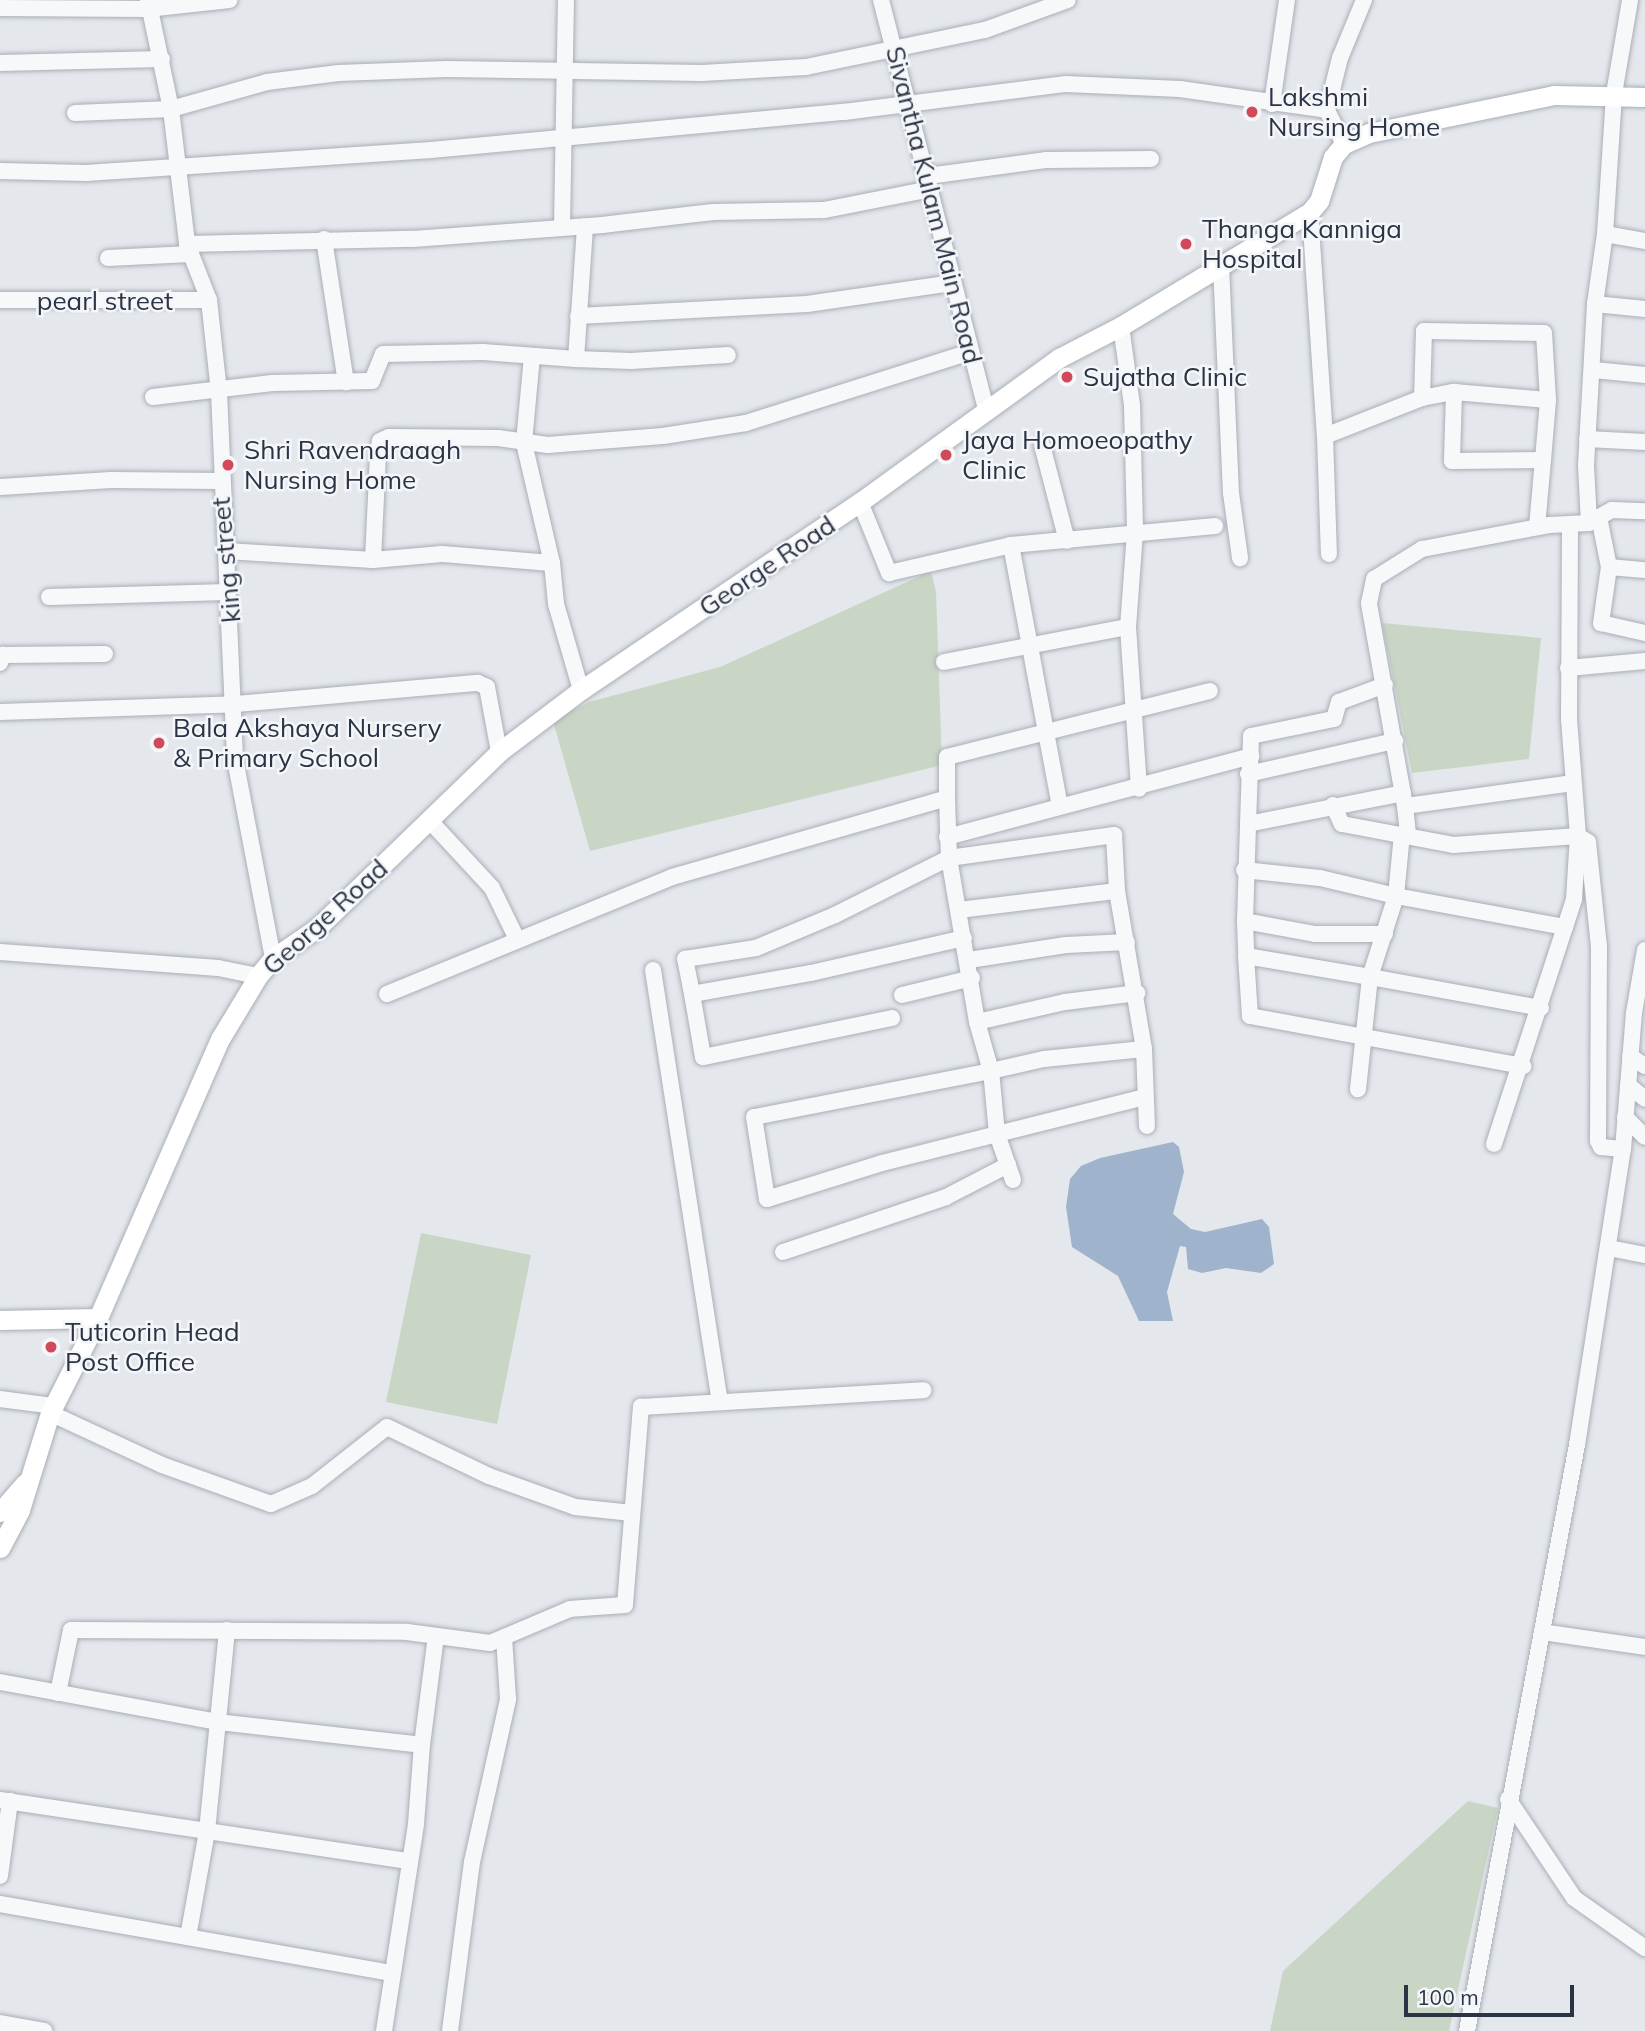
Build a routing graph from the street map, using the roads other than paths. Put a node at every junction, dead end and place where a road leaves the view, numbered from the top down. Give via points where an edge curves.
1 (230, 0) edge
2 (566, 0) edge
3 (881, 0) edge
4 (1068, 0) edge
5 (1287, 0) edge
6 (1364, 0) edge
7 (1630, 0) edge
8 (147, 5) edge
9 (1035, 6) edge
10 (0, 8) edge
11 (897, 51) junction
12 (163, 59) junction
13 (0, 62) edge
14 (563, 72) junction
15 (1614, 94) junction
16 (1645, 97) edge
17 (1272, 104) junction
18 (906, 105) junction
19 (171, 109) junction
20 (1327, 110) junction
21 (75, 113) dead end
22 (561, 137) junction
23 (1344, 144) junction
24 (1151, 159) dead end
25 (176, 167) junction
26 (0, 171) edge
27 (930, 183) junction
28 (1310, 212) junction
29 (585, 226) junction
30 (562, 227) junction
31 (1605, 234) junction
32 (324, 239) junction
33 (1645, 242) edge
34 (188, 249) junction
35 (108, 258) dead end
36 (1221, 265) junction
37 (953, 283) junction
38 (0, 300) edge
39 (209, 300) junction
40 (1595, 304) junction
41 (1645, 309) edge
42 (578, 316) junction
43 (1121, 326) junction
44 (970, 352) junction
45 (728, 355) dead end
46 (532, 356) junction
47 (576, 359) junction
48 (1594, 370) junction
49 (1645, 375) edge
50 (346, 382) junction
51 (219, 392) junction
52 (1454, 392) junction
53 (153, 397) dead end
54 (1422, 398) junction
55 (1548, 400) junction
56 (986, 410) junction
57 (1325, 436) junction
58 (1587, 439) junction
59 (1645, 442) edge
60 (524, 443) junction
61 (1042, 445) dead end
62 (1543, 460) junction
63 (220, 481) junction
64 (0, 487) edge
65 (860, 502) junction
66 (1645, 511) edge
67 (1594, 520) junction
68 (1570, 525) junction
69 (1215, 526) dead end
70 (1537, 527) junction
71 (1135, 532) junction
72 (1067, 541) junction
73 (1011, 545) junction
74 (226, 551) junction
75 (1329, 554) dead end
76 (1240, 558) dead end
77 (373, 560) junction
78 (552, 563) junction
79 (1609, 567) junction
80 (1645, 570) edge
81 (228, 592) junction
82 (49, 597) dead end
83 (1128, 627) junction
84 (1645, 633) edge
85 (1031, 645) junction
86 (105, 654) dead end
87 (1645, 661) edge
88 (944, 662) dead end
89 (0, 663) edge
90 (1568, 668) junction
91 (1385, 685) junction
92 (581, 690) junction
93 (1210, 691) dead end
94 (236, 704) junction
95 (1131, 709) junction
96 (0, 712) edge
97 (1048, 729) junction
98 (1395, 741) junction
99 (499, 752) junction
100 (1251, 757) junction
101 (1248, 774) junction
102 (1572, 783) junction
103 (1139, 789) junction
104 (947, 798) junction
105 (1404, 799) junction
106 (1333, 805) junction
107 (1060, 806) junction
108 (430, 821) junction
109 (1248, 824) junction
110 (1405, 834) junction
111 (1578, 836) junction
112 (947, 837) junction
113 (949, 858) junction
114 (1244, 870) junction
115 (1117, 891) junction
116 (1396, 896) junction
117 (959, 910) junction
118 (1245, 920) junction
119 (1565, 928) junction
120 (1385, 934) junction
121 (964, 937) junction
122 (517, 939) junction
123 (1127, 942) junction
124 (1645, 950) edge
125 (0, 952) edge
126 (1246, 956) junction
127 (273, 958) junction
128 (969, 960) junction
129 (653, 970) dead end
130 (258, 976) junction
131 (1370, 977) junction
132 (972, 978) junction
133 (1137, 993) junction
134 (387, 994) dead end
135 (692, 994) junction
136 (902, 995) dead end
137 (1541, 1008) junction
138 (892, 1018) dead end
139 (977, 1021) junction
140 (1366, 1036) junction
141 (1144, 1049) junction
142 (1630, 1056) junction
143 (1523, 1066) junction
144 (1645, 1066) edge
145 (991, 1071) junction
146 (1628, 1085) junction
147 (1358, 1089) dead end
148 (1144, 1097) junction
149 (1645, 1099) edge
150 (1625, 1116) junction
151 (1147, 1126) dead end
152 (997, 1134) junction
153 (1645, 1137) edge
154 (1494, 1144) dead end
155 (1623, 1149) junction
156 (1609, 1248) junction
157 (783, 1252) dead end
158 (1645, 1255) edge
159 (98, 1318) junction
160 (0, 1320) edge
161 (923, 1390) dead end
162 (0, 1399) edge
163 (720, 1402) junction
164 (52, 1410) junction
165 (26, 1482) junction
166 (0, 1511) edge
167 (632, 1513) junction
168 (0, 1548) edge
169 (228, 1630) junction
170 (1542, 1632) junction
171 (436, 1636) junction
172 (504, 1637) junction
173 (1645, 1647) edge
174 (0, 1682) edge
175 (58, 1693) junction
176 (218, 1722) junction
177 (422, 1745) junction
178 (1508, 1798) junction
179 (5, 1800) edge
180 (207, 1831) junction
181 (408, 1861) junction
182 (0, 1876) edge
183 (0, 1904) edge
184 (188, 1937) junction
185 (1645, 1948) edge
186 (392, 1973) junction
187 (0, 2023) edge
188 (44, 2031) edge
189 (384, 2031) edge
190 (450, 2031) edge
191 (1467, 2031) edge

1 - 8 street
2 - 14 street
3 - 11 street, Sivantha Kulam Main Road
4 - 9 street
5 - 17 street
6 - 20 street via 1340,58
7 - 15 street
8 - 10 street
8 - 12 street, king street
9 - 11 street via 985,30
11 - 14 street via 757,72
11 - 18 street, Sivantha Kulam Main Road
12 - 13 street
12 - 19 street, king street
14 - 19 street via 446,69 338,73 267,82
14 - 22 street
15 - 16 main road
15 - 23 main road via 1554,95 1368,133
15 - 31 street
17 - 18 street via 1180,89 1066,83
17 - 20 street
18 - 22 street
18 - 27 street, Sivantha Kulam Main Road
19 - 21 street
19 - 25 street, king street
20 - 23 street
22 - 25 street
22 - 30 street
23 - 28 main road via 1333,157 1319,201
24 - 27 street via 1047,160
25 - 26 street via 86,173
25 - 34 street, king street
27 - 29 street via 824,210 713,212
27 - 37 street, Sivantha Kulam Main Road
28 - 36 main road, George Road
28 - 57 street
29 - 30 street
29 - 42 street
30 - 32 street via 412,239
31 - 33 street
31 - 40 street
32 - 34 street
32 - 50 street
34 - 35 street
34 - 39 street, king street
36 - 43 main road, George Road
36 - 76 street via 1231,493
37 - 42 street via 807,304
37 - 44 street, Sivantha Kulam Main Road
38 - 39 street, pearl street
39 - 51 street, king street
40 - 41 street
40 - 48 street
42 - 47 street
43 - 56 main road, George Road via 1059,358
43 - 71 street via 1132,405
44 - 56 street, Sivantha Kulam Main Road
44 - 60 street via 746,423 663,436
45 - 47 street
46 - 47 street
46 - 50 street via 442,351 383,354 372,381
46 - 60 street
48 - 49 street
48 - 58 street
50 - 51 street via 272,383
51 - 53 street
51 - 63 street, king street
52 - 54 street
52 - 55 street
52 - 62 street via 1452,461
54 - 55 street via 1424,331 1460,331 1544,333
54 - 57 street
55 - 62 street
56 - 65 main road, George Road
57 - 75 street
58 - 59 street
58 - 67 street
60 - 77 street via 452,437 380,440
60 - 78 street
61 - 72 street
62 - 70 street
63 - 64 street via 111,480
63 - 74 street, king street
65 - 73 street via 889,573
65 - 92 main road, George Road
66 - 67 street via 1612,510
67 - 68 street
67 - 79 street
68 - 70 street
68 - 90 street
69 - 71 street
70 - 91 street via 1422,549 1374,579 1369,603
71 - 72 street
71 - 83 street
72 - 73 street
73 - 85 street
74 - 77 street
74 - 81 street, king street
77 - 78 street via 454,554
78 - 92 street via 556,604
79 - 80 street
79 - 84 street via 1601,623
81 - 82 street
81 - 94 street, king street
83 - 85 street
83 - 95 street
85 - 88 street
85 - 97 street
86 - 89 street via 3,654
87 - 90 street
90 - 102 street
91 - 98 street
91 - 100 street via 1339,702 1334,719 1251,736
92 - 99 main road, George Road
93 - 95 street
94 - 96 street
94 - 99 street via 478,683 487,687
94 - 127 street, king street via 235,759
95 - 97 street
95 - 103 street
97 - 104 street via 947,757
97 - 107 street
98 - 101 street
98 - 105 street
99 - 108 main road, George Road
100 - 101 street
100 - 103 street
101 - 109 street
102 - 105 street
102 - 111 street
103 - 107 street
104 - 112 street
104 - 122 street via 672,877
105 - 106 street
105 - 110 street
106 - 109 street
106 - 110 street via 1342,824
107 - 112 street
108 - 122 street via 492,888
108 - 127 main road, George Road via 317,928
109 - 114 street
110 - 111 street via 1453,845
110 - 116 street
111 - 119 street via 1574,899
111 - 155 street via 1588,842 1599,946 1598,1141 1601,1147
112 - 113 street
113 - 115 street via 1114,835
113 - 117 street
113 - 135 street via 756,948 685,959
114 - 116 street via 1320,878
114 - 118 street
115 - 117 street
115 - 123 street
116 - 119 street
116 - 120 street
117 - 121 street
118 - 120 street via 1315,934
118 - 126 street
119 - 137 street
120 - 131 street
121 - 128 street
121 - 135 street via 777,981
122 - 134 street
123 - 128 street via 1066,945
123 - 133 street
124 - 142 street
125 - 130 street via 218,968
126 - 131 street
126 - 140 street via 1250,1016
127 - 130 main road, George Road
128 - 132 street
129 - 163 street
130 - 159 main road, George Road via 220,1040
131 - 137 street
131 - 140 street
132 - 136 street
132 - 139 street
133 - 139 street via 1065,1002
133 - 141 street
135 - 138 street via 703,1057
137 - 143 street
139 - 145 street
140 - 143 street
140 - 147 street
141 - 145 street via 1044,1059
141 - 148 street
142 - 144 street
142 - 146 street
143 - 154 street
145 - 152 street
145 - 152 street via 754,1116 752,1122 767,1199
146 - 149 street
146 - 150 street
148 - 151 street
148 - 152 street
150 - 153 street
150 - 155 street
152 - 157 street via 1010,1173
155 - 156 street
156 - 158 street
156 - 170 street
159 - 160 main road
159 - 164 main road, George Road
161 - 163 street
162 - 164 street
163 - 167 street via 641,1407
164 - 165 main road, George Road
164 - 167 street via 162,1465 271,1504 312,1486 387,1427 489,1476 575,1507
165 - 166 main road
165 - 168 main road, George Road via 20,1510
167 - 172 street via 625,1605 570,1609
169 - 171 street
169 - 175 street via 71,1630
169 - 176 street
170 - 173 street
170 - 178 street
171 - 172 street via 490,1643
171 - 177 street
172 - 190 street via 508,1699 472,1862
174 - 175 street
175 - 176 street
176 - 177 street
176 - 180 street
177 - 181 street via 416,1824
178 - 185 street via 1574,1898
178 - 191 street
179 - 180 street
179 - 182 street
180 - 181 street
180 - 184 street
181 - 186 street
183 - 184 street
184 - 186 street
186 - 189 street
187 - 188 street

